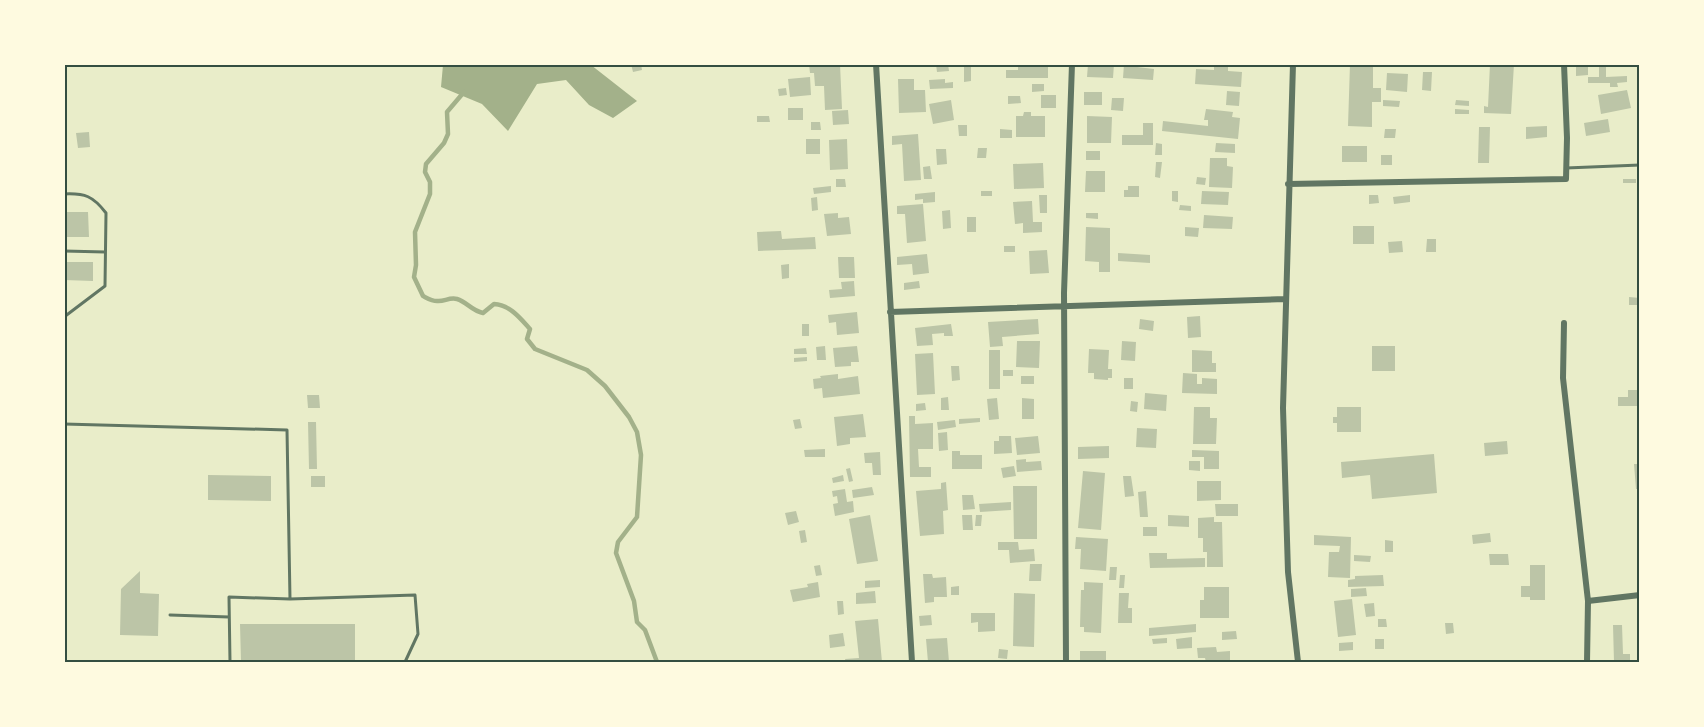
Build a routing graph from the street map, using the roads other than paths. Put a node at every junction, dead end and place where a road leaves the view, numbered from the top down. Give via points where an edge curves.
1 (876, 64) edge
2 (1072, 64) edge
3 (1293, 64) edge
4 (1564, 64) edge
5 (1640, 165) edge
6 (1566, 168) junction
7 (1288, 184) junction
8 (64, 194) edge
9 (64, 251) edge
10 (105, 252) junction
11 (1285, 299) junction
12 (1066, 306) junction
13 (890, 312) junction
14 (64, 317) edge
15 (1564, 323) dead end
16 (64, 424) edge
17 (1640, 595) edge
18 (290, 599) junction
19 (1588, 601) junction
20 (170, 615) dead end
21 (229, 617) junction
22 (230, 663) edge
23 (405, 663) edge
24 (912, 663) edge
25 (1066, 663) edge
26 (1298, 663) edge
27 (1587, 663) edge

1 - 13 street
2 - 12 street
3 - 7 street
4 - 6 street
5 - 6 lane
6 - 7 street via 1566,179
7 - 11 street
8 - 10 lane via 81,194 94,200 106,213
9 - 10 lane
10 - 14 lane via 105,286
11 - 12 street
11 - 26 street via 1287,561
12 - 13 street
12 - 25 street
13 - 24 street
15 - 19 street via 1563,378
16 - 18 lane via 287,430
17 - 19 street
18 - 21 lane via 229,597
18 - 23 lane via 415,595 418,634
19 - 27 street
20 - 21 lane
21 - 22 lane

